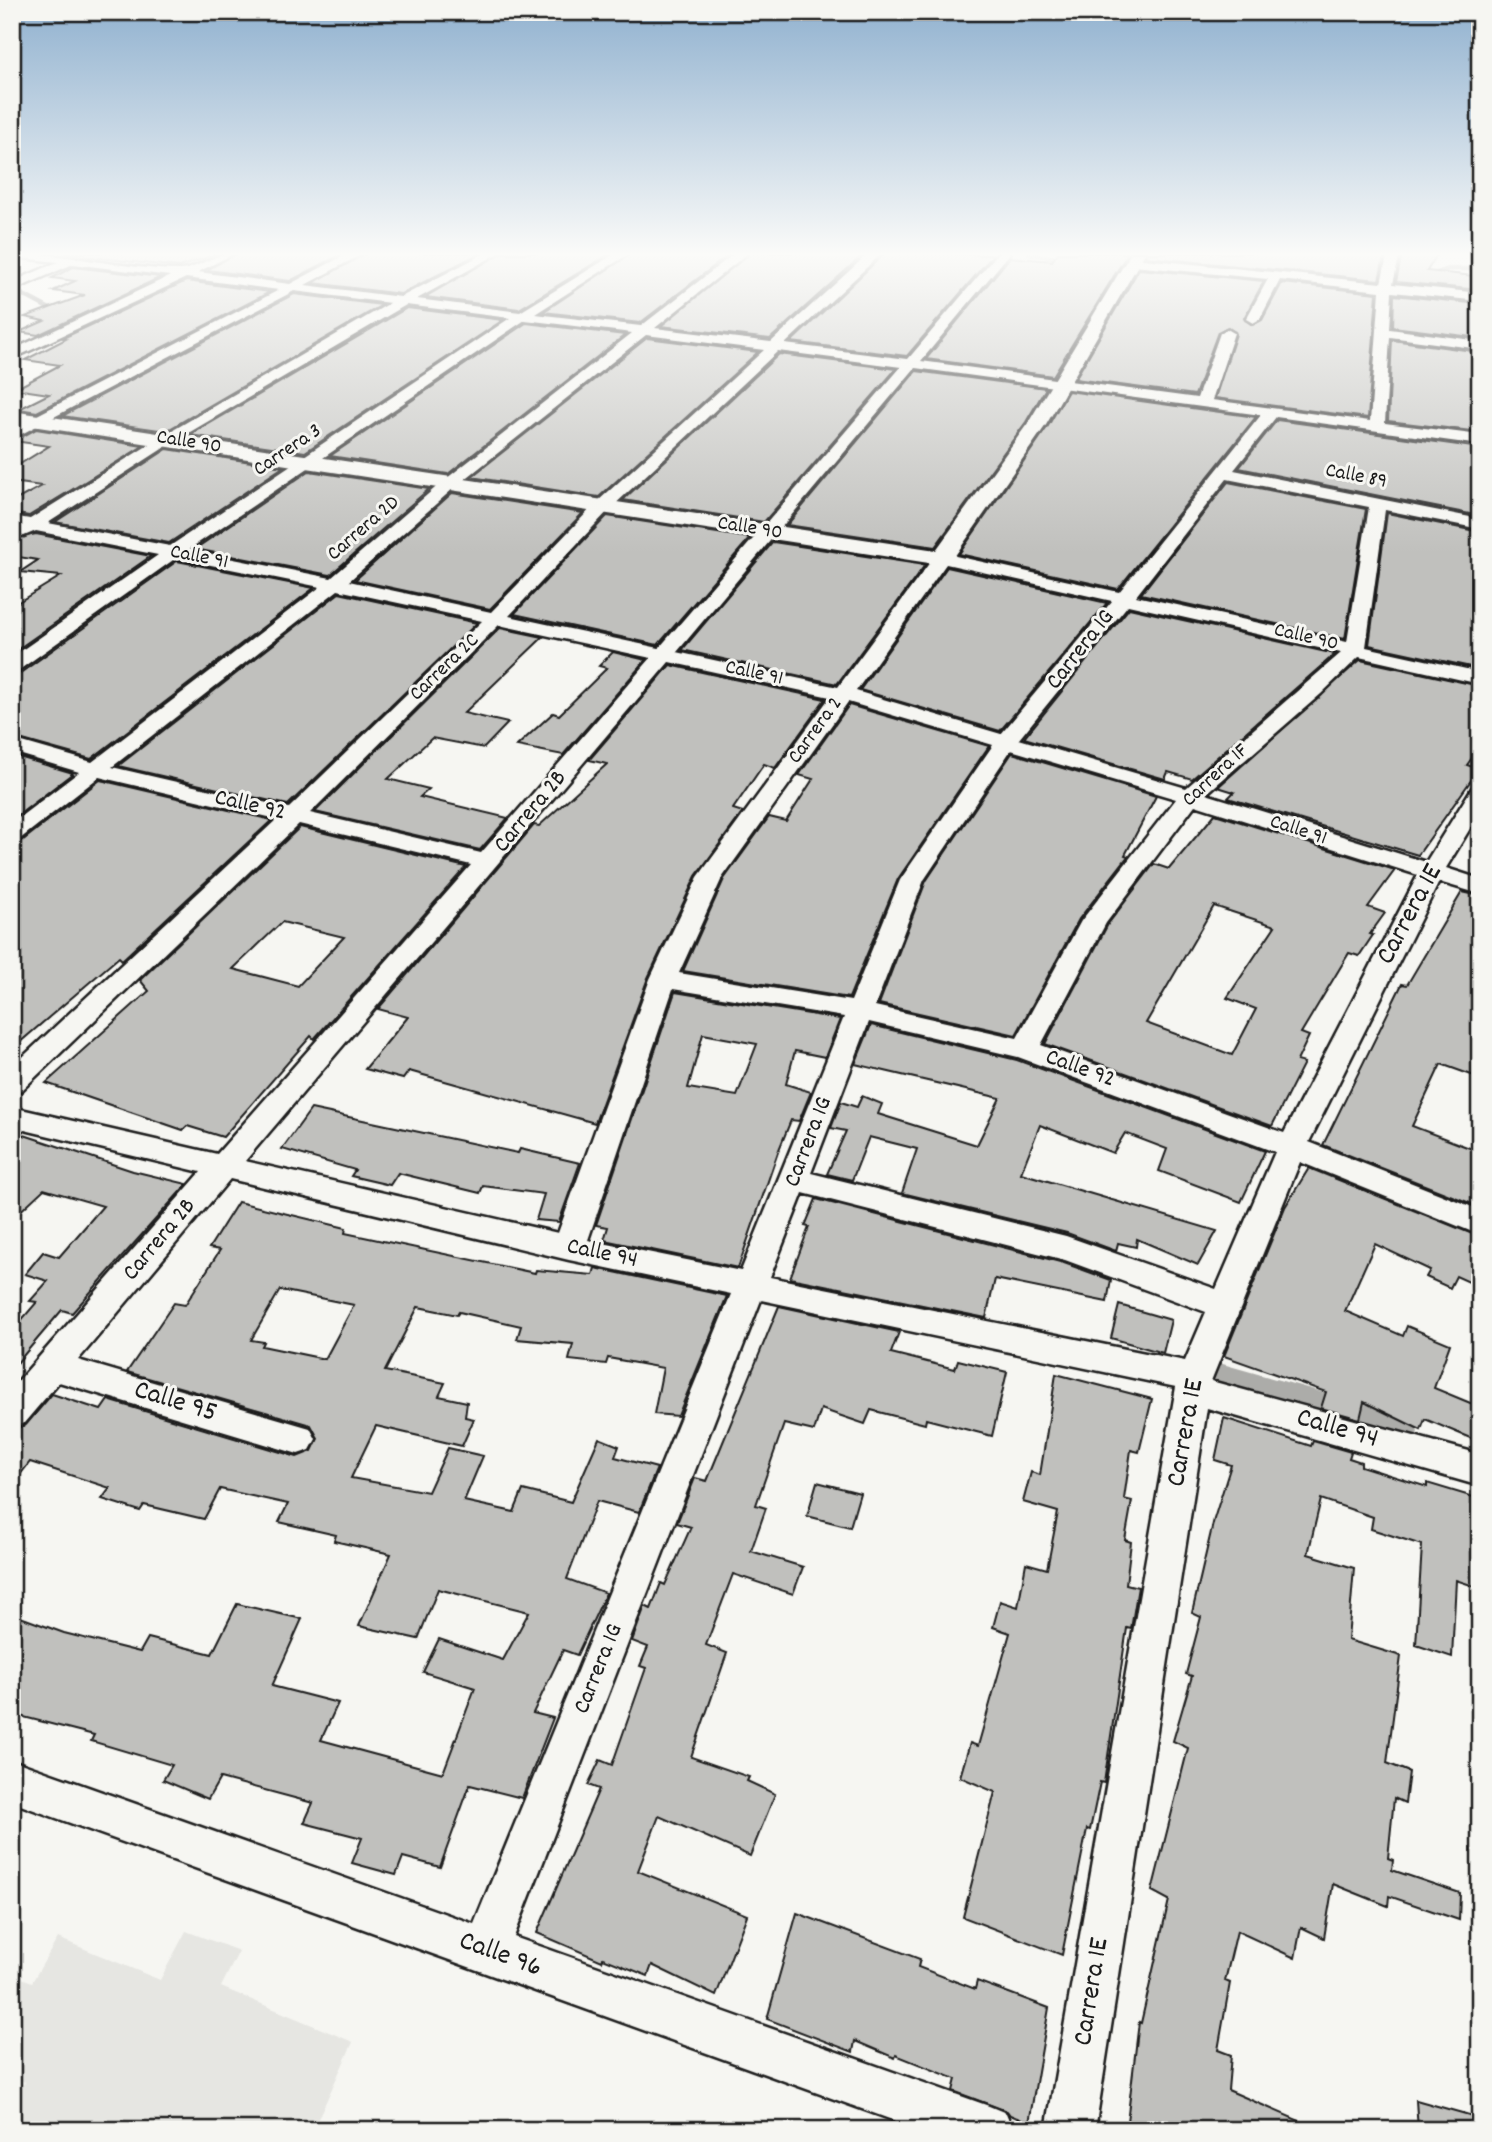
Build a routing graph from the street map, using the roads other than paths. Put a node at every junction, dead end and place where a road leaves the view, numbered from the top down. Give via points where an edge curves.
1 (167, 353) edge
2 (315, 353) edge
3 (468, 353) edge
4 (614, 353) edge
5 (767, 353) edge
6 (822, 353) edge
7 (922, 353) edge
8 (1077, 353) edge
9 (1220, 353) edge
10 (1382, 353) edge
11 (913, 364) junction
12 (1059, 383) junction
13 (1202, 402) junction
14 (1271, 413) junction
15 (12, 417) edge
16 (38, 421) junction
17 (1366, 426) junction
18 (12, 435) edge
19 (168, 439) junction
20 (1480, 440) edge
21 (310, 462) junction
22 (1223, 473) junction
23 (448, 485) junction
24 (1378, 504) junction
25 (604, 505) junction
26 (12, 521) edge
27 (1480, 524) edge
28 (33, 526) junction
29 (769, 532) junction
30 (12, 538) edge
31 (172, 553) junction
32 (942, 558) junction
33 (335, 584) junction
34 (1123, 598) junction
35 (495, 619) junction
36 (1356, 649) junction
37 (665, 655) junction
38 (12, 666) edge
39 (1480, 678) edge
40 (844, 694) junction
41 (1006, 741) junction
42 (12, 745) edge
43 (97, 769) junction
44 (1480, 793) edge
45 (1190, 796) junction
46 (294, 816) junction
47 (12, 834) edge
48 (489, 862) junction
49 (1431, 873) junction
50 (1480, 887) edge
51 (663, 979) junction
52 (860, 1011) junction
53 (1025, 1049) junction
54 (12, 1083) edge
55 (12, 1117) edge
56 (1292, 1147) junction
57 (223, 1166) junction
58 (794, 1180) junction
59 (1480, 1223) edge
60 (569, 1248) junction
61 (753, 1285) junction
62 (1224, 1306) junction
63 (52, 1366) junction
64 (1194, 1383) junction
65 (12, 1413) edge
66 (298, 1440) dead end
67 (1480, 1470) edge
68 (12, 1781) edge
69 (486, 1951) junction
70 (989, 2130) edge
71 (1070, 2130) edge

1 - 16 street
2 - 19 street
3 - 21 street, Carrera 3
4 - 23 street, Carrera 2D
5 - 25 street, Carrera 2C
6 - 11 street
7 - 11 street, Carrera 2B
8 - 12 street, Carrera 2
9 - 13 street
10 - 17 street
11 - 12 street
11 - 29 street, Carrera 2B
12 - 13 street
12 - 32 street, Carrera 2 via 1036,425
13 - 14 street
14 - 17 street
14 - 22 street, Carrera 1G
15 - 16 street, Calle 90
16 - 18 street
16 - 19 street, Calle 90
17 - 20 street
19 - 21 street, Calle 90
19 - 28 street
21 - 23 street, Calle 90
21 - 31 street, Carrera 3
22 - 24 street, Calle 89
22 - 34 street, Carrera 1G
23 - 25 street, Calle 90
23 - 33 street, Carrera 2D
24 - 27 street, Calle 89
24 - 36 street
25 - 29 street, Calle 90
25 - 35 street, Carrera 2C
26 - 28 street, Calle 91
28 - 30 street
28 - 31 street, Calle 91
29 - 32 street, Calle 90
29 - 37 street, Carrera 2B
31 - 33 street, Calle 91
31 - 38 street, Carrera 3
32 - 34 street, Calle 90
32 - 40 street, Carrera 2
33 - 35 street, Calle 91
33 - 43 street, Carrera 2D
34 - 36 street, Calle 90
34 - 41 street, Carrera 1G
35 - 37 street, Calle 91
35 - 46 street, Carrera 2C
36 - 39 street, Calle 90
36 - 45 street, Carrera 1F
37 - 40 street, Calle 91
37 - 48 street, Carrera 2B
40 - 41 street, Calle 91
40 - 51 street, Carrera 2 via 710,877
41 - 45 street, Calle 91
41 - 52 street, Carrera 1G via 912,880
42 - 43 street, Calle 92
43 - 46 street, Calle 92
43 - 47 street, Carrera 2D
44 - 49 street, Carrera 1E
45 - 49 street, Calle 91
45 - 53 street, Carrera 1F via 1094,921
46 - 48 street, Calle 92
46 - 54 street, Carrera 2C
48 - 57 street, Carrera 2B
49 - 50 street, Calle 91
49 - 56 street, Carrera 1E
51 - 52 street, Calle 92
51 - 60 street, Carrera 2
52 - 53 street, Calle 92
52 - 58 street, Carrera 1G
53 - 56 street, Calle 92
55 - 57 street, Calle 94
56 - 59 street, Calle 92
56 - 62 street, Carrera 1E
57 - 60 street, Calle 94
57 - 63 street, Carrera 2B
58 - 61 street, Carrera 1G
58 - 62 street via 1015,1233 1168,1281
60 - 61 street, Calle 94
61 - 64 street, Calle 94
61 - 69 street, Carrera 1G
62 - 64 street, Carrera 1E
63 - 65 street, Carrera 2B
63 - 66 street, Calle 95
64 - 67 street, Calle 94
64 - 71 street, Carrera 1E
68 - 69 street, Calle 96
69 - 70 street, Calle 96

